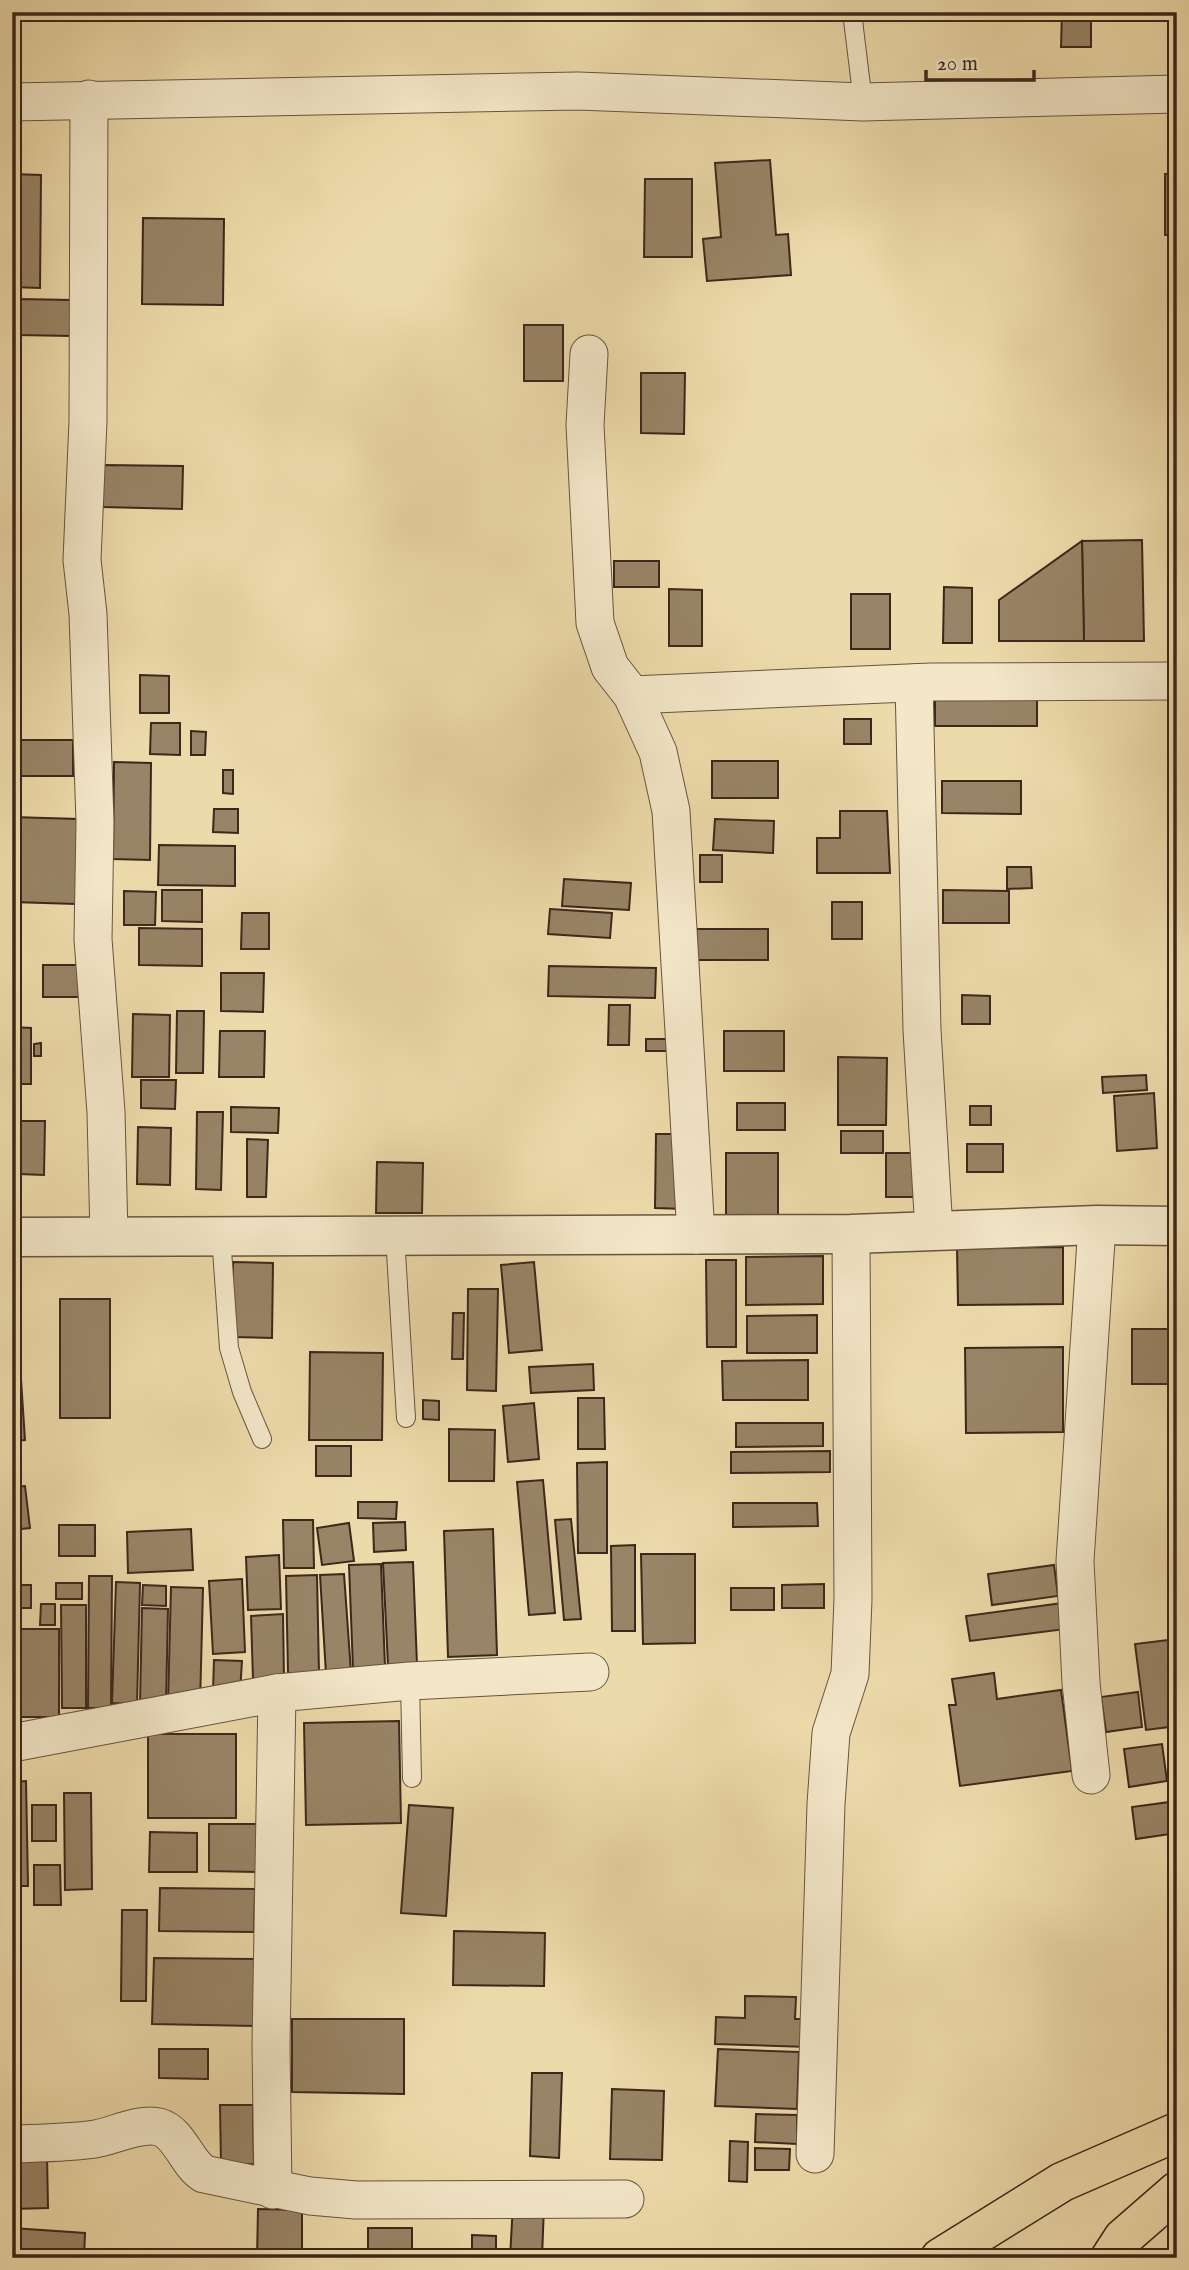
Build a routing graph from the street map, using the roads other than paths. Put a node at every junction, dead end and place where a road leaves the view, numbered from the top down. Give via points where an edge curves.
1 (852, 12) edge
2 (1177, 94) edge
3 (89, 99) junction
4 (12, 102) edge
5 (863, 102) junction
6 (589, 354) dead end
7 (1177, 681) edge
8 (914, 683) junction
9 (632, 695) junction
10 (1097, 1225) junction
11 (1177, 1226) edge
12 (934, 1231) junction
13 (851, 1234) junction
14 (696, 1235) junction
15 (109, 1236) junction
16 (221, 1236) junction
17 (395, 1236) junction
18 (12, 1237) edge
19 (405, 1418) dead end
20 (262, 1439) dead end
21 (590, 1672) dead end
22 (410, 1681) junction
23 (276, 1693) junction
24 (12, 1743) edge
25 (1091, 1775) dead end
26 (412, 1778) dead end
27 (1177, 2132) edge
28 (12, 2144) edge
29 (815, 2154) dead end
30 (273, 2190) junction
31 (1177, 2191) edge
32 (625, 2199) dead end
33 (940, 2258) edge
34 (1110, 2258) edge

1 - 5 lane
2 - 5 street
3 - 4 street
3 - 5 street via 578,92
3 - 15 street via 88,421 82,560 95,833 93,939 106,1112
6 - 9 street via 585,437 595,623 610,667
7 - 8 street
8 - 9 street
8 - 12 street via 922,1030
9 - 14 street via 658,752 671,811
10 - 11 street
10 - 12 street
10 - 25 street via 1075,1561
12 - 13 street
13 - 14 street
13 - 29 street via 853,1599 850,1674 831,1732 826,1804
14 - 17 street
15 - 16 street
15 - 18 street
16 - 17 street
16 - 20 lane via 229,1348
17 - 19 lane
21 - 22 street
22 - 23 street
22 - 26 lane
23 - 24 street
23 - 30 street
27 - 33 highway via 1062,2182
28 - 30 street via 94,2139 160,2127 171,2134 195,2169
30 - 32 street via 356,2200
31 - 34 highway via 1123,2238

